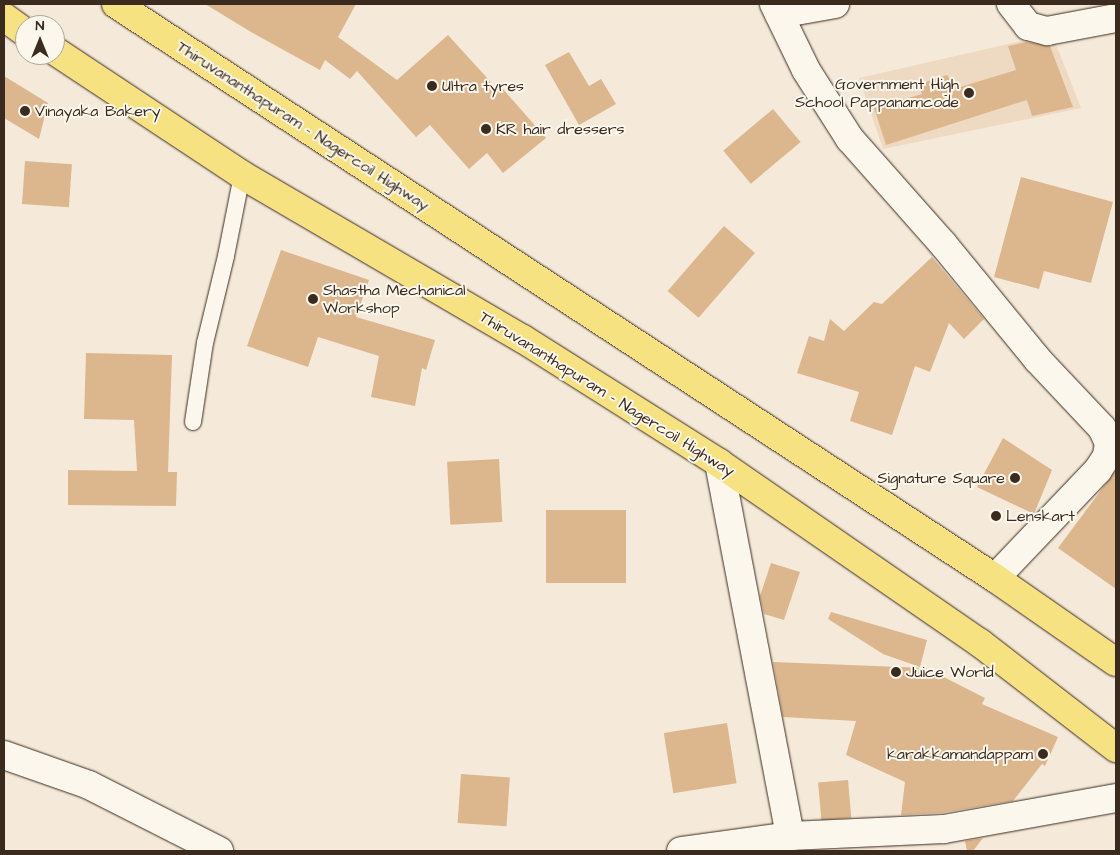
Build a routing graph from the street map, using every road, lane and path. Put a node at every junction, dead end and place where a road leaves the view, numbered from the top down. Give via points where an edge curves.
1 (116, 4) edge
2 (835, 4) edge
3 (1011, 4) edge
4 (777, 9) edge
5 (4, 18) edge
6 (1116, 18) edge
7 (15, 25) edge
8 (65, 58) edge
9 (242, 175) junction
10 (193, 422) dead end
11 (1109, 424) edge
12 (719, 463) junction
13 (995, 578) junction
14 (1116, 662) edge
15 (1116, 748) edge
16 (4, 755) edge
17 (1116, 798) edge
18 (790, 836) junction
19 (219, 851) edge
20 (681, 851) edge

1 - 13 main road, Thiruvananthapuram - Nagercoil Highway
2 - 4 street
3 - 6 street via 1028,26 1047,31
4 - 11 street via 806,70 850,139 1038,359
5 - 7 main road
8 - 9 main road, Thiruvananthapuram - Nagercoil Highway
9 - 10 lane via 204,343
9 - 12 main road, Thiruvananthapuram - Nagercoil Highway via 522,339
11 - 13 street via 1107,456 1098,470
12 - 15 main road, Thiruvananthapuram - Nagercoil Highway via 980,643
12 - 18 street
13 - 14 main road, Thiruvananthapuram - Nagercoil Highway
16 - 19 street via 89,785
17 - 18 street via 944,829
18 - 20 street

